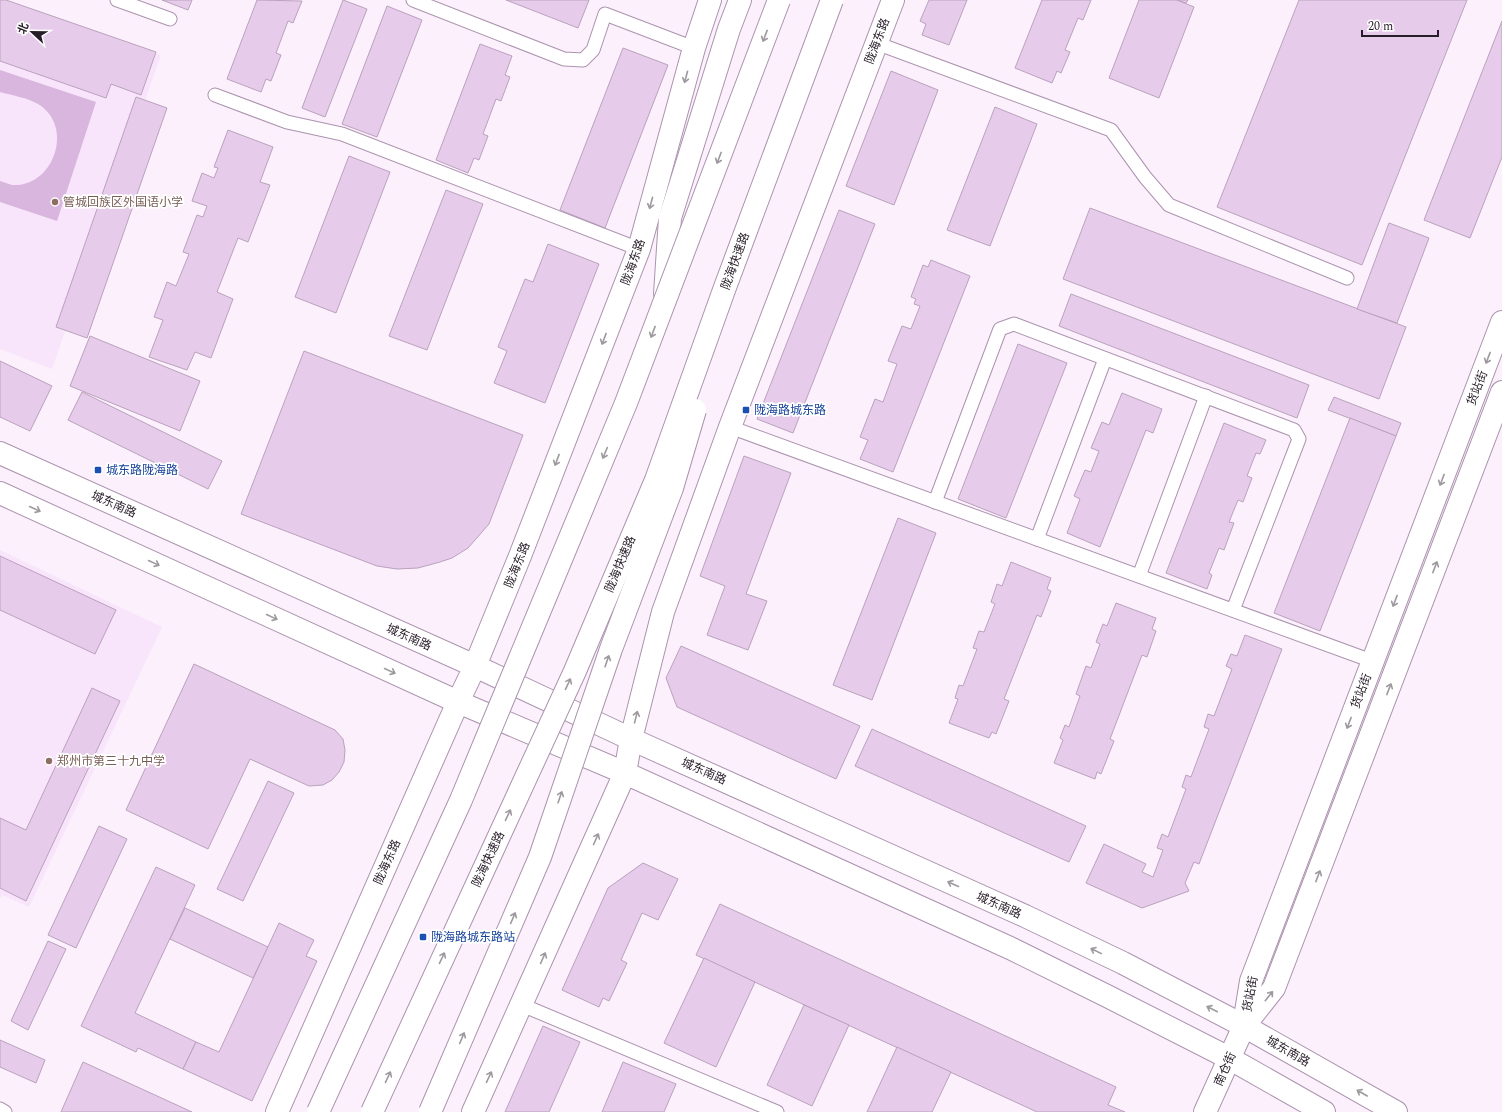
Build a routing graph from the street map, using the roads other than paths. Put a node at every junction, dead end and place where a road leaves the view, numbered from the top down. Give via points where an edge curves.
1 (116, 0) edge
2 (413, 0) edge
3 (740, 0) edge
4 (779, 0) edge
5 (832, 0) edge
6 (893, 0) edge
7 (706, 1) edge
8 (170, 19) dead end
9 (876, 43) junction
10 (694, 48) junction
11 (215, 95) dead end
12 (638, 249) junction
13 (1348, 278) dead end
14 (724, 290) junction
15 (664, 305) junction
16 (1502, 322) edge
17 (1105, 359) junction
18 (1502, 392) edge
19 (1206, 396) junction
20 (730, 427) junction
21 (0, 453) edge
22 (0, 493) edge
23 (935, 502) junction
24 (1038, 539) junction
25 (1139, 576) junction
26 (1233, 610) junction
27 (1372, 661) junction
28 (475, 666) junction
29 (458, 702) junction
30 (631, 739) junction
31 (626, 773) junction
32 (522, 1005) junction
33 (1244, 1026) junction
34 (1229, 1059) junction
35 (0, 1109) edge
36 (5, 1112) edge
37 (277, 1112) edge
38 (318, 1112) edge
39 (372, 1112) edge
40 (430, 1112) edge
41 (473, 1112) edge
42 (777, 1112) edge
43 (1205, 1112) edge
44 (1324, 1112) edge
45 (1396, 1112) edge

1 - 8 lane
2 - 10 lane via 564,59 583,60 593,50 605,14
3 - 15 main road, bridge via 670,218
4 -> 15 main road, bridge
5 - 14 main road, 陇海快速路, bridge
6 - 9 main road, 陇海东路
7 - 10 main road, 陇海东路
9 - 13 lane via 1111,130 1144,177 1169,205
9 - 20 main road, 陇海东路
10 -> 12 main road, 陇海东路
11 - 12 lane via 287,122 342,134
12 -> 28 main road, 陇海东路
39 -> 14 main road, 陇海快速路, bridge via 578,663 656,480
40 -> 14 main road, bridge via 540,857 611,649 672,488 706,374
15 -> 38 main road, bridge via 626,403 461,800
16 -> 27 main road, 货站街
17 - 19 lane
17 - 23 lane via 1014,324 1000,329
17 - 24 lane
33 -> 18 main road, 货站街 via 1274,988
19 - 25 lane
19 - 26 lane via 1294,430 1299,440
20 - 23 lane
30 -> 20 main road, 陇海东路 via 663,612
21 - 28 main road, 城东南路
22 -> 29 main road
23 - 24 lane
24 - 25 lane
25 - 26 lane
26 - 27 lane
27 -> 33 main road, 货站街 via 1251,981
28 - 29 main road, 陇海东路
28 - 30 main road, 城东南路
29 - 31 main road
29 - 37 main road, 陇海东路
30 - 31 main road, 陇海东路
33 -> 30 main road, 城东南路 via 1025,916
32 -> 31 main road, 陇海东路
31 - 34 main road via 1010,948
41 -> 32 main road, 陇海东路
32 - 42 lane
33 - 34 main road, 南仓街
45 -> 33 main road, 城东南路
34 - 43 main road, 南仓街
34 - 44 main road
35 - 36 lane

